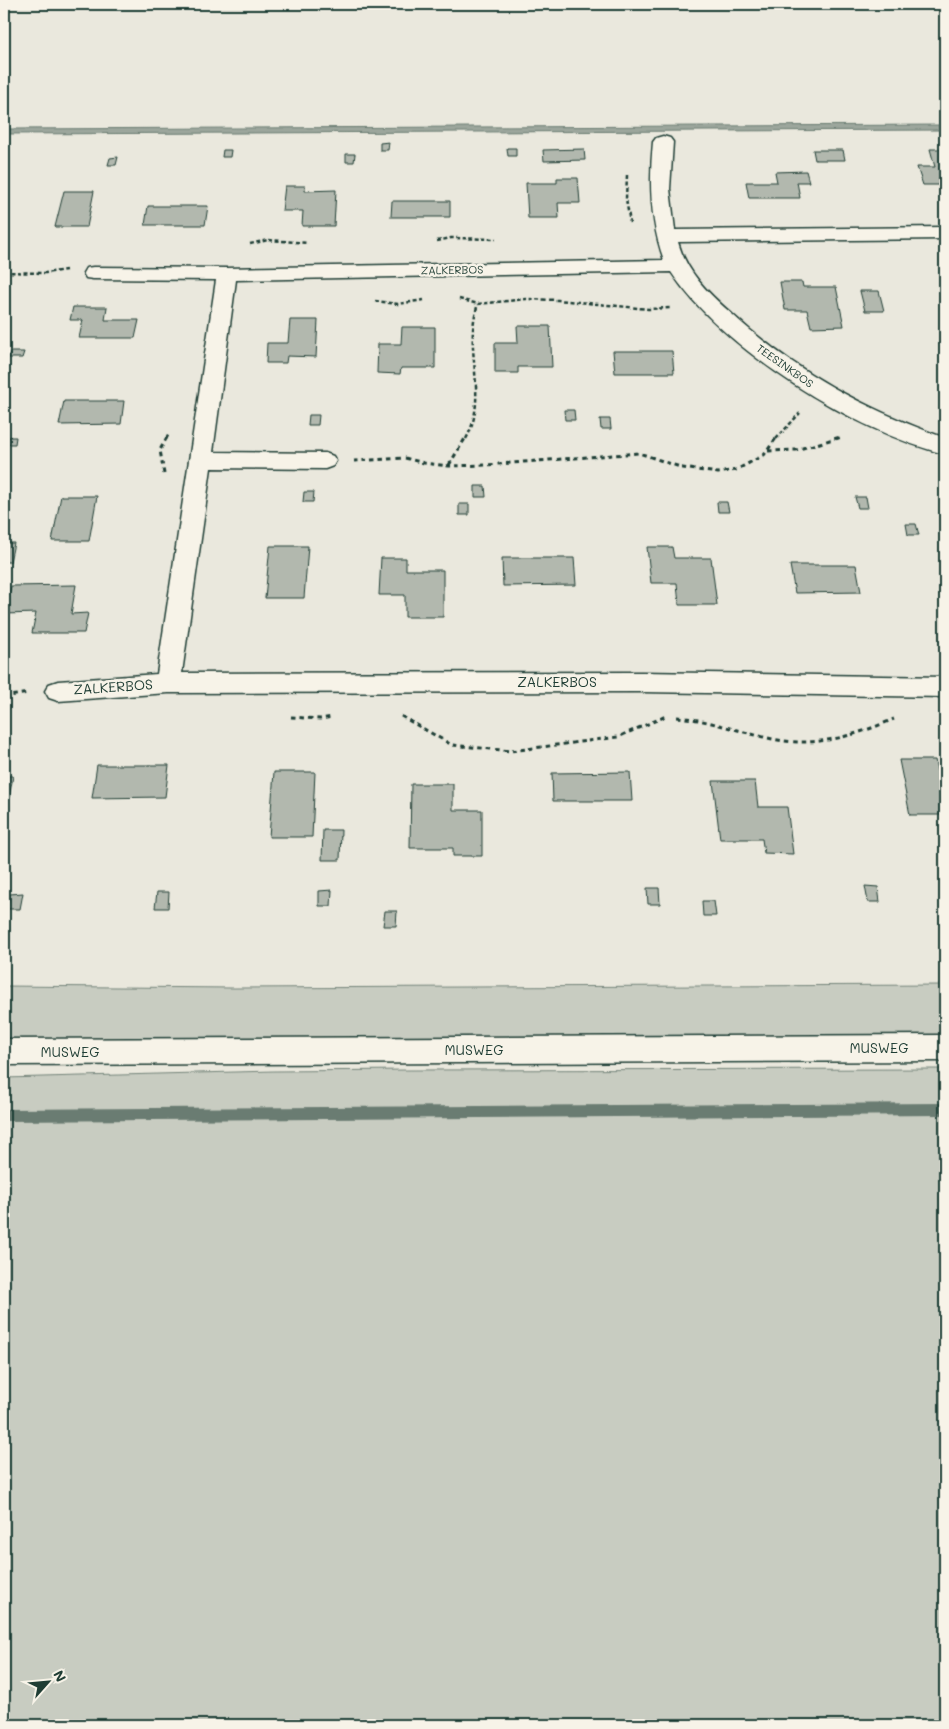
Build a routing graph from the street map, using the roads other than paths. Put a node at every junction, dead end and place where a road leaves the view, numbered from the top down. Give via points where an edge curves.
1 (663, 142) dead end
2 (945, 233) edge
3 (666, 236) junction
4 (677, 266) junction
5 (93, 273) road end
6 (227, 274) junction
7 (945, 446) edge
8 (200, 460) junction
9 (324, 461) road end
10 (168, 684) junction
11 (945, 687) edge
12 (58, 691) dead end
13 (945, 1048) edge
14 (4, 1052) edge

1 - 3 street, TEESINKBOS via 659,170
2 - 3 street
3 - 4 street, TEESINKBOS
4 - 6 street, ZALKERBOS
4 - 7 street, TEESINKBOS via 704,300 746,339 805,382 882,422
5 - 6 street, ZALKERBOS
6 - 8 street, ZALKERBOS
8 - 9 street
8 - 10 street, ZALKERBOS
10 - 11 street, ZALKERBOS via 642,682
10 - 12 street, ZALKERBOS
13 - 14 street, MUSWEG

